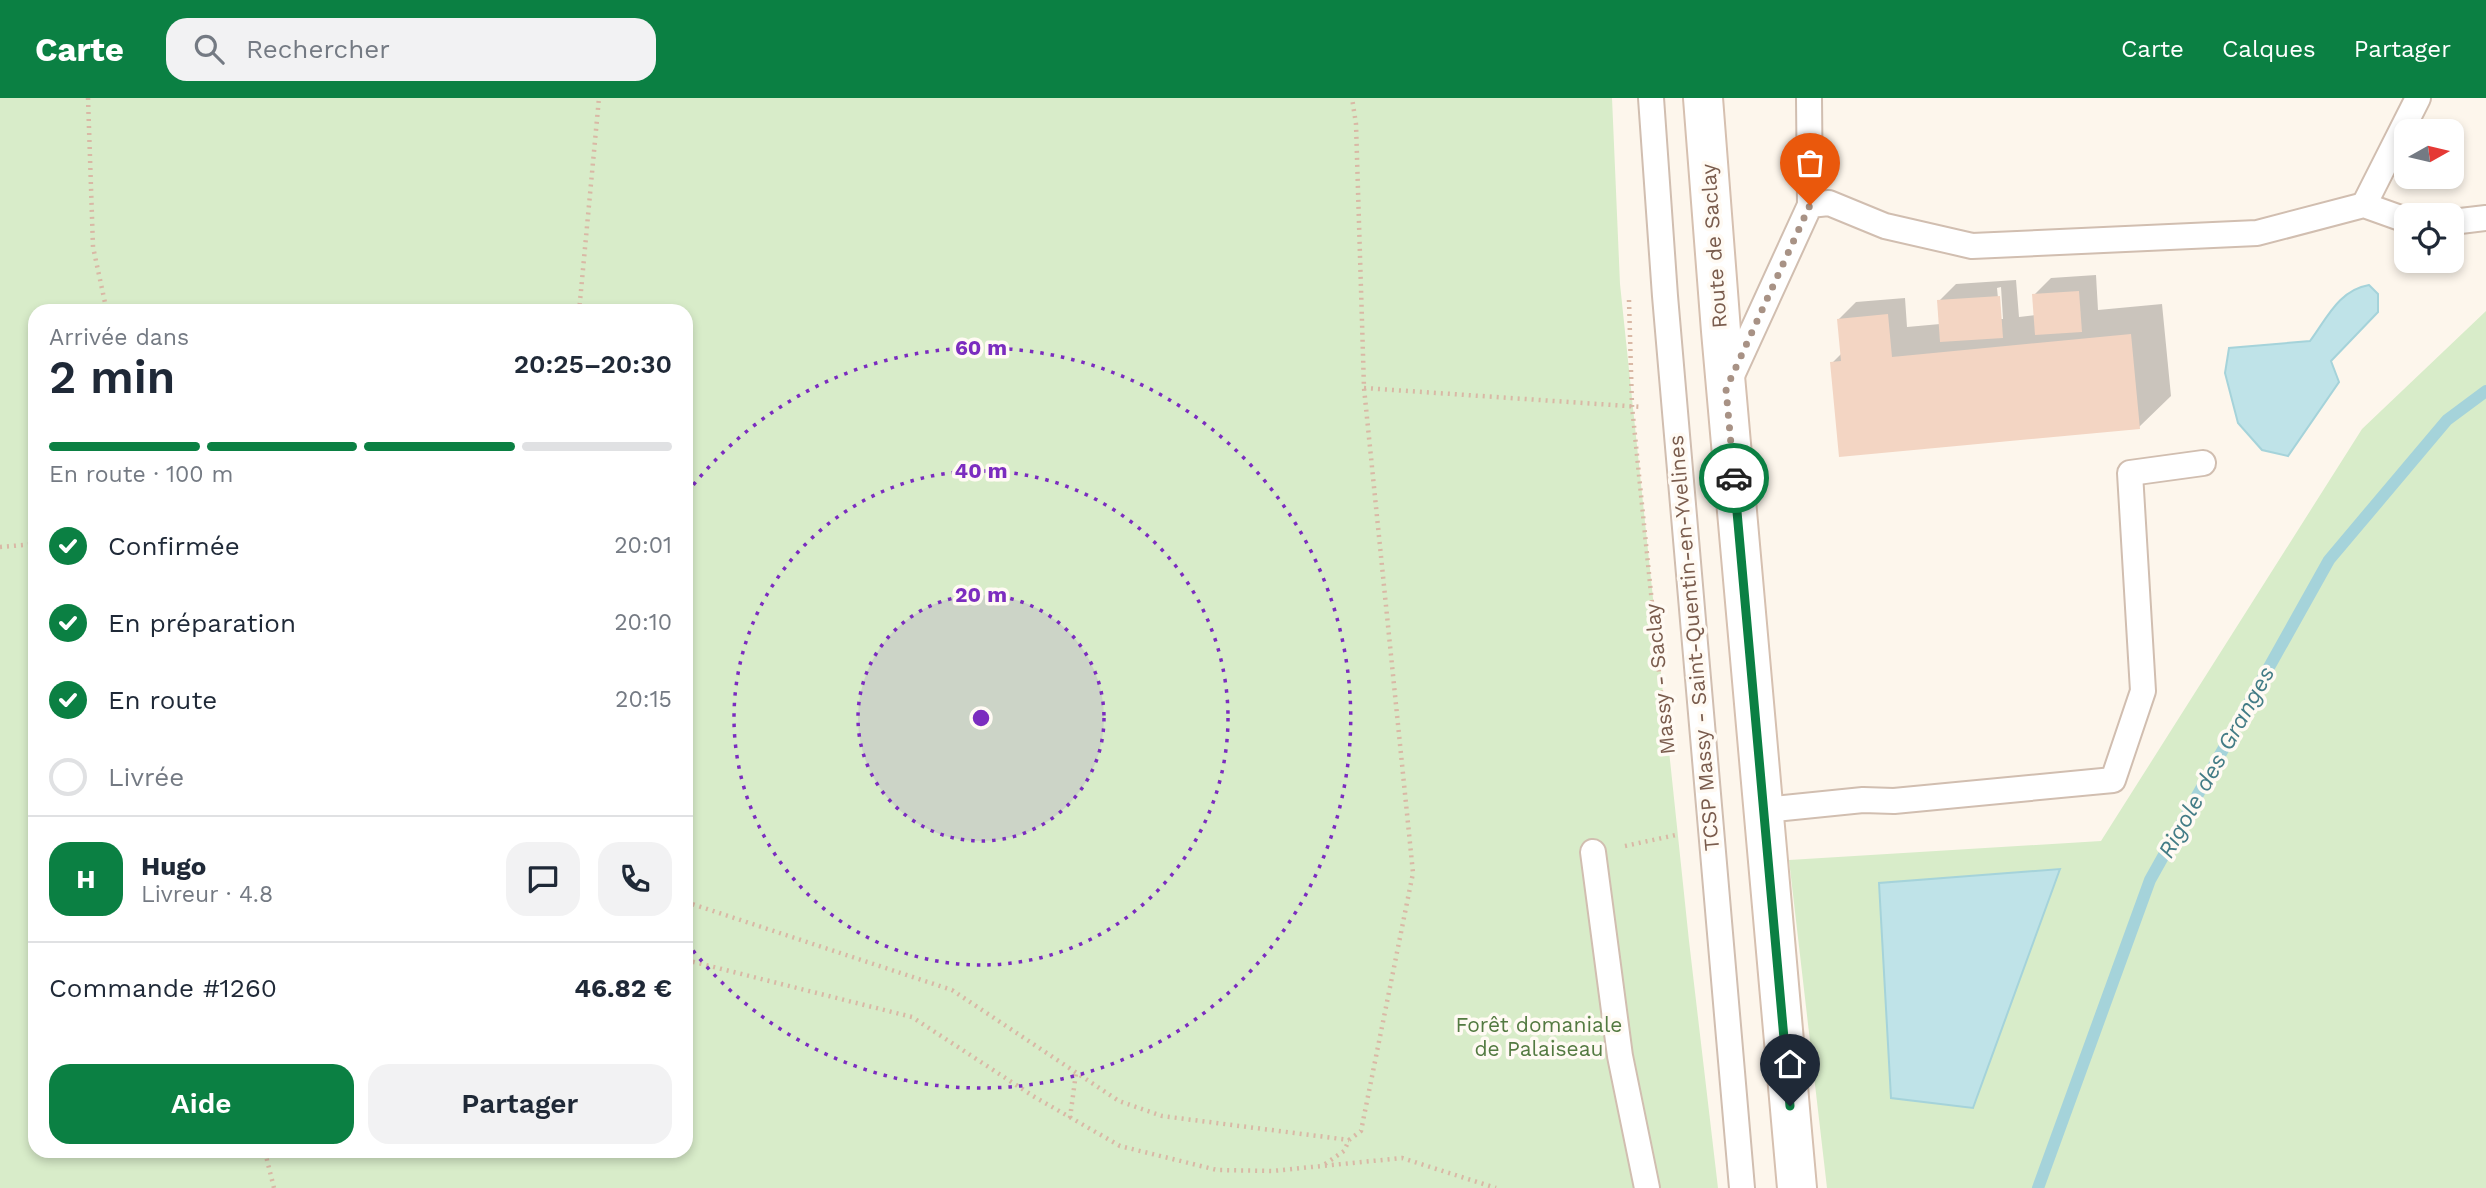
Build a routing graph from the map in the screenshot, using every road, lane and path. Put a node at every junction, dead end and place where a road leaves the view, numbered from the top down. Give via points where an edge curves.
1 (88, 98) edge
2 (599, 98) edge
3 (1352, 98) edge
4 (1651, 98) edge
5 (1703, 98) edge
6 (1809, 98) edge
7 (2418, 98) edge
8 (1810, 205) junction
9 (2364, 205) junction
10 (2394, 216) edge
11 (2486, 218) edge
12 (2464, 221) edge
13 (1629, 299) dead end
14 (105, 304) edge
15 (580, 304) edge
16 (1364, 388) junction
17 (1726, 389) junction
18 (1632, 406) junction
19 (1674, 408) junction
20 (2203, 463) dead end
21 (28, 545) edge
22 (0, 547) edge
23 (1668, 752) dead end
24 (1764, 810) junction
25 (1675, 821) dead end
26 (1593, 852) joint
27 (693, 904) edge
28 (693, 962) edge
29 (1076, 1073) junction
30 (1070, 1118) junction
31 (1349, 1140) junction
32 (266, 1158) edge
33 (1325, 1164) junction
34 (274, 1188) edge
35 (1496, 1188) edge
36 (1647, 1188) edge
37 (1742, 1188) edge
38 (1797, 1188) edge

1 - 14 path via 93,247
2 - 15 path
3 - 16 path
4 - 19 lane, TCSP Massy - Saint-Quentin-en-Yvelines
5 - 17 main road, Route de Saclay
6 - 8 lane
7 - 9 lane
8 - 9 lane via 1829,203 1885,226 1972,246 2257,233
8 - 17 lane
9 - 10 lane
11 - 12 lane
13 - 18 path, Massy - Saclay
16 - 18 path
16 - 31 path via 1413,873 1361,1131
17 - 24 main road, Route de Saclay
18 - 19 path
18 - 23 path, Massy - Saclay
19 - 37 lane, TCSP Massy - Saint-Quentin-en-Yvelines
20 - 24 lane via 2130,472 2143,691 2113,780
21 - 22 path
24 - 38 main road, Route de Saclay
25 - 26 path via 1676,835
26 - 36 lane via 1620,1056
27 - 29 path via 952,990
28 - 30 path via 912,1017
29 - 30 path
29 - 31 path via 1119,1101 1162,1116
30 - 33 path via 1120,1146 1217,1170 1272,1171
31 - 33 path via 1344,1151
32 - 34 path
33 - 35 path via 1402,1158

